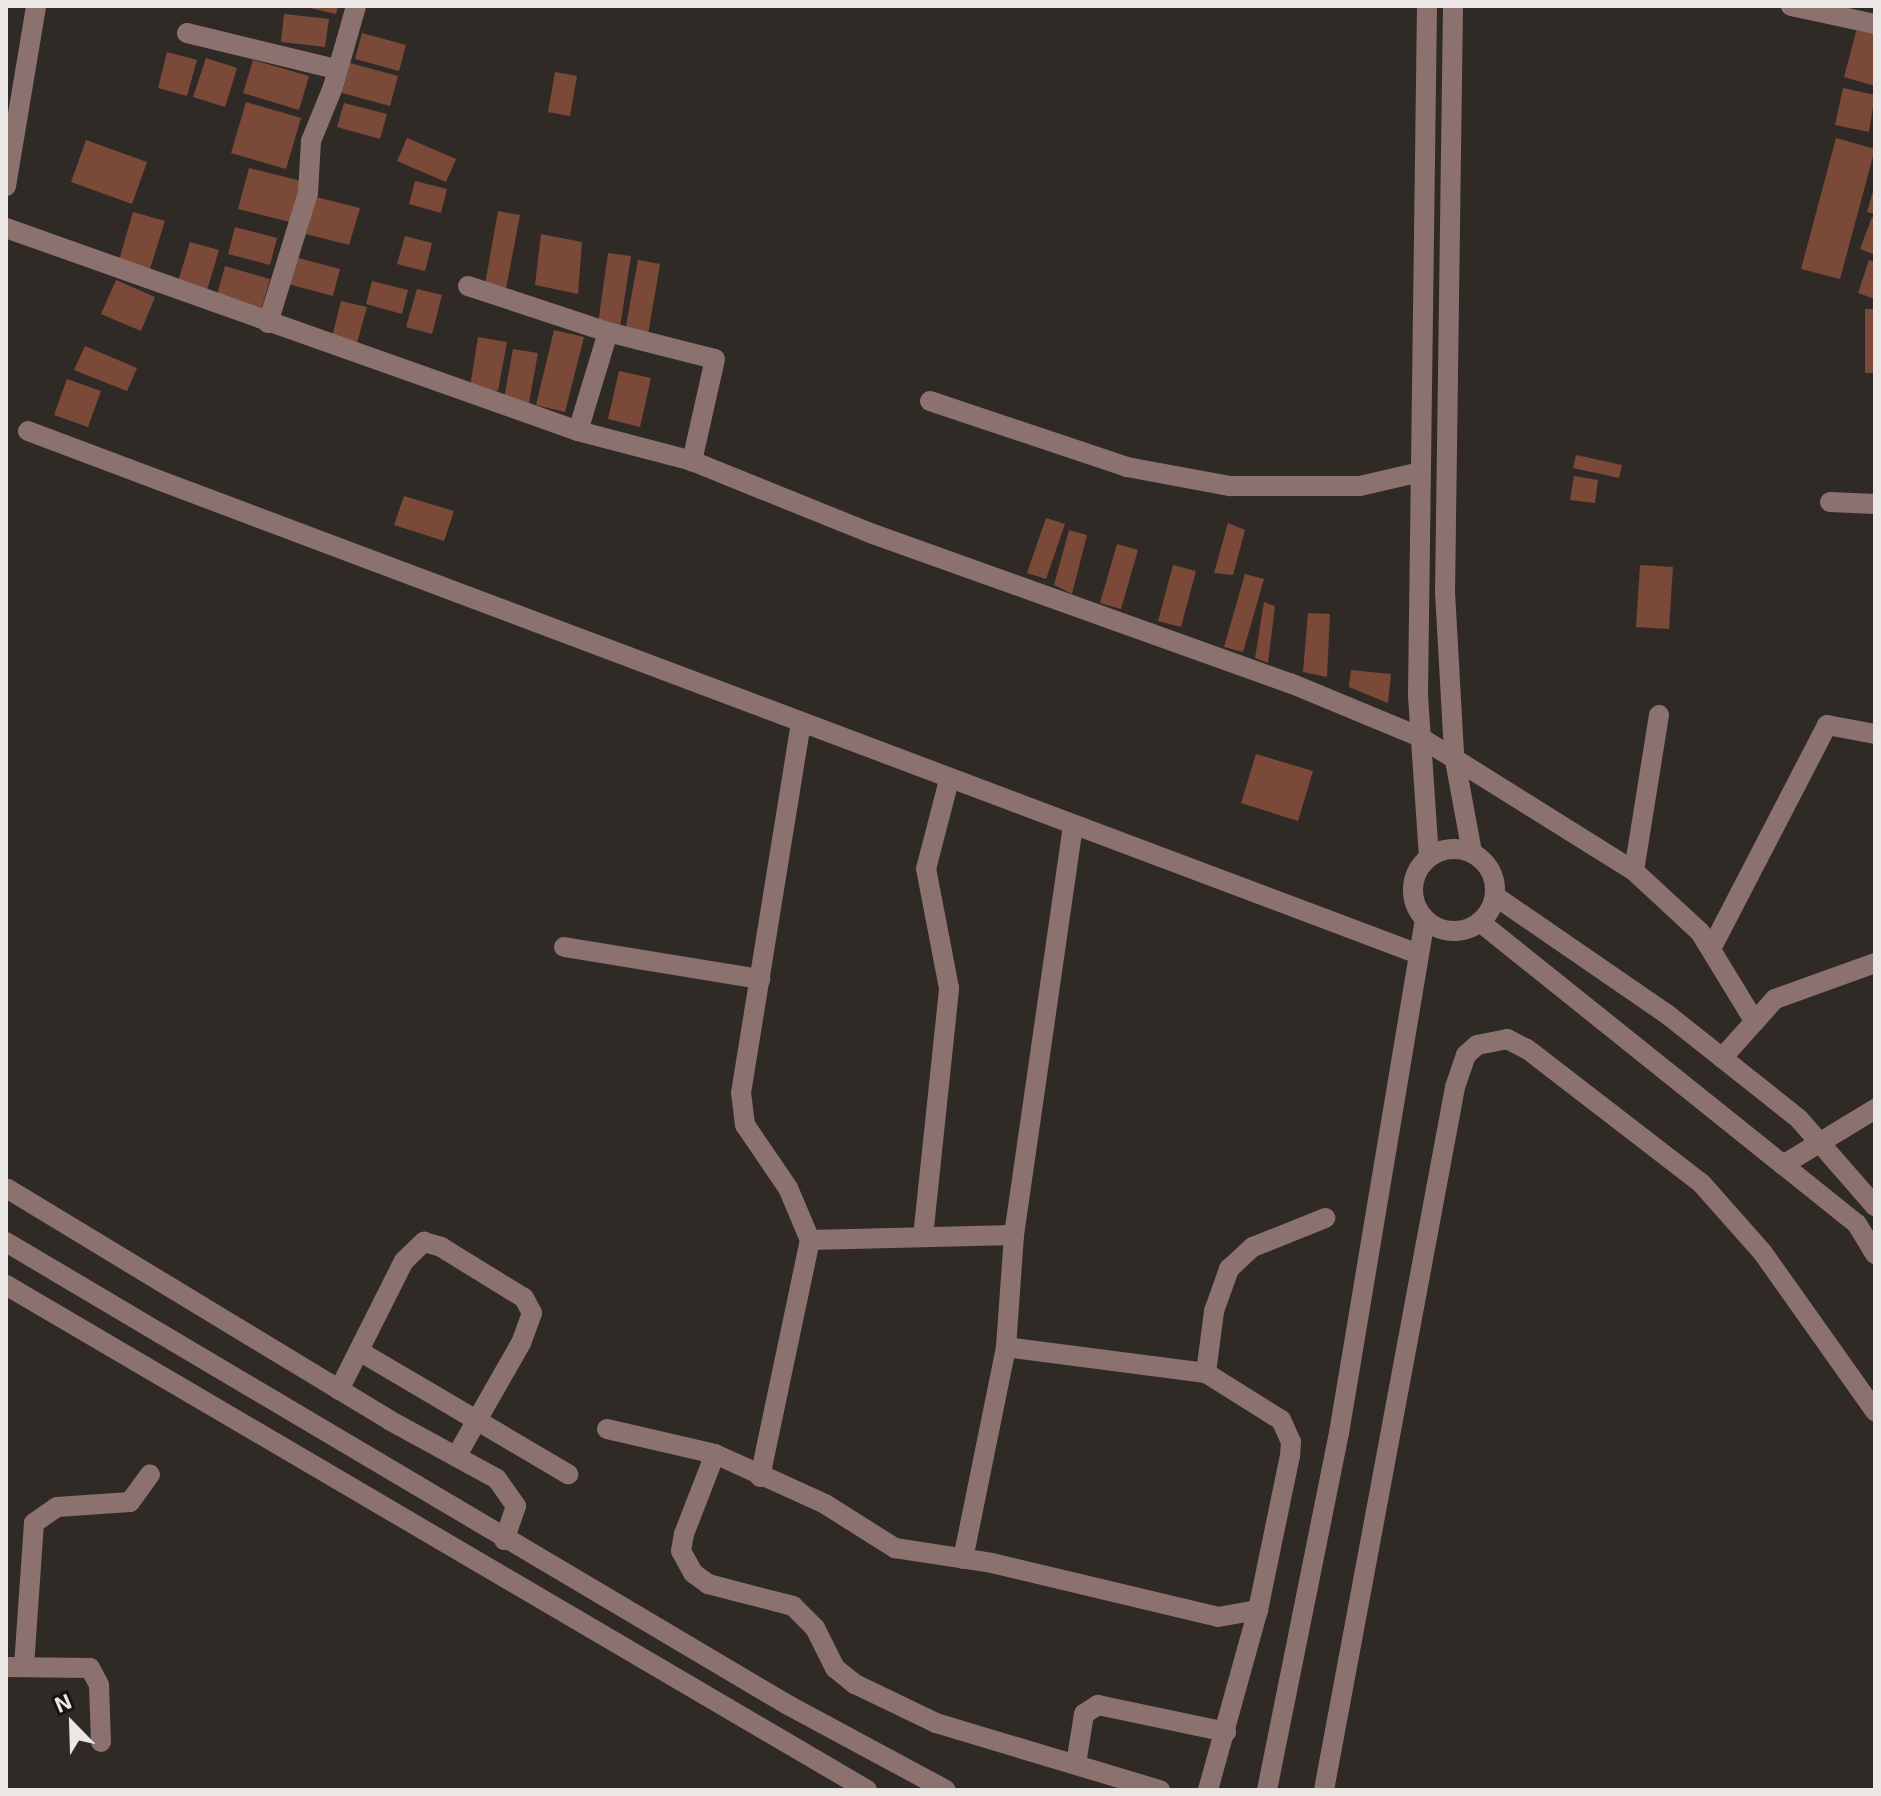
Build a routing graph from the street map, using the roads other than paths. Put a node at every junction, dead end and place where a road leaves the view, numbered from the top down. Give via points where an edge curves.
1 (36, 6) edge
2 (356, 6) edge
3 (1427, 6) edge
4 (1453, 6) edge
5 (1791, 6) edge
6 (1875, 24) edge
7 (187, 33) dead end
8 (336, 69) junction
9 (6, 186) edge
10 (6, 228) edge
11 (468, 286) dead end
12 (268, 323) junction
13 (608, 332) junction
14 (930, 401) dead end
15 (28, 431) dead end
16 (578, 431) junction
17 (692, 461) junction
18 (1420, 472) junction
19 (1830, 502) dead end
20 (1875, 504) edge
21 (1659, 715) dead end
22 (801, 724) junction
23 (1875, 734) edge
24 (1418, 736) junction
25 (1454, 755) junction
26 (949, 780) junction
27 (1073, 826) junction
28 (1472, 852) junction
29 (1429, 857) junction
30 (1634, 871) junction
31 (1495, 896) junction
32 (1425, 919) junction
33 (1480, 922) junction
34 (564, 947) dead end
35 (1711, 949) junction
36 (1416, 953) junction
37 (1875, 963) edge
38 (760, 979) junction
39 (1755, 1022) junction
40 (1722, 1058) junction
41 (1875, 1109) edge
42 (1819, 1139) junction
43 (1783, 1165) junction
44 (8, 1189) edge
45 (1875, 1206) edge
46 (1325, 1218) dead end
47 (1014, 1235) junction
48 (923, 1237) junction
49 (810, 1240) junction
50 (6, 1242) edge
51 (1875, 1254) edge
52 (6, 1285) edge
53 (1006, 1347) junction
54 (359, 1351) junction
55 (1206, 1373) junction
56 (339, 1390) junction
57 (1875, 1411) edge
58 (475, 1421) junction
59 (607, 1429) dead end
60 (715, 1454) junction
61 (456, 1457) junction
62 (150, 1474) dead end
63 (568, 1474) dead end
64 (760, 1477) junction
65 (504, 1540) junction
66 (963, 1559) junction
67 (1258, 1610) junction
68 (15, 1666) edge
69 (1226, 1732) junction
70 (101, 1742) dead end
71 (1076, 1764) junction
72 (867, 1790) edge
73 (946, 1790) edge
74 (1160, 1790) edge
75 (1208, 1790) edge
76 (1267, 1790) edge
77 (1324, 1790) edge

1 - 9 street
2 - 8 street
3 - 18 street
4 - 25 street via 1445,592
5 - 6 street
7 - 8 street
8 - 12 street via 311,141 308,193
10 - 12 street
11 - 13 street
12 - 16 street
13 - 16 street
13 - 17 street via 715,359
14 - 18 street via 1127,467 1230,486 1360,486
15 - 22 street
16 - 17 street
17 - 24 street via 873,534 1290,683
18 - 24 street
19 - 20 street
21 - 30 street
22 - 26 street
22 - 38 street
23 - 35 street via 1827,725
24 - 25 street
24 - 29 street
25 - 28 street
25 - 30 street
26 - 27 street
26 - 48 street via 926,869 949,988
27 - 36 street
27 - 47 street
28 - 29 street via 1452,848
28 - 31 street via 1493,875
29 - 32 street via 1414,881 1417,908
30 - 35 street via 1700,932
31 - 33 street
31 - 40 street
32 - 33 street via 1458,931
32 - 36 street
33 - 43 street
34 - 38 street
35 - 39 street
36 - 76 street via 1339,1433
37 - 39 street via 1775,999
38 - 49 street via 741,1093 745,1125 788,1188
39 - 40 street
40 - 42 street
41 - 42 street
42 - 43 street
42 - 45 street
43 - 51 street via 1857,1224
44 - 56 street
46 - 55 street via 1253,1247 1229,1269 1214,1311
47 - 48 street
47 - 53 street
48 - 49 street
49 - 64 street
50 - 65 street
52 - 72 street
53 - 55 street
53 - 66 street
54 - 56 street
54 - 58 street
54 - 58 street via 404,1261 417,1246 433,1244 465,1262 524,1298 532,1313 521,1343
55 - 67 street via 1281,1420 1291,1442
56 - 61 street
57 - 77 street via 1763,1253 1702,1184 1527,1049 1507,1039 1477,1045 1466,1055 1455,1087
58 - 61 street
58 - 63 street
59 - 60 street
60 - 64 street
60 - 71 street via 684,1534 681,1551 693,1573 708,1584 793,1606 815,1628 835,1668 855,1684 936,1723
61 - 65 street via 509,1491 516,1516
62 - 68 street via 130,1502 57,1507 34,1523
64 - 66 street via 825,1504 895,1548
65 - 73 street
66 - 67 street via 1218,1617
67 - 69 street
68 - 70 street via 90,1668 99,1685
69 - 71 street via 1098,1705 1084,1714
69 - 75 street
71 - 74 street

